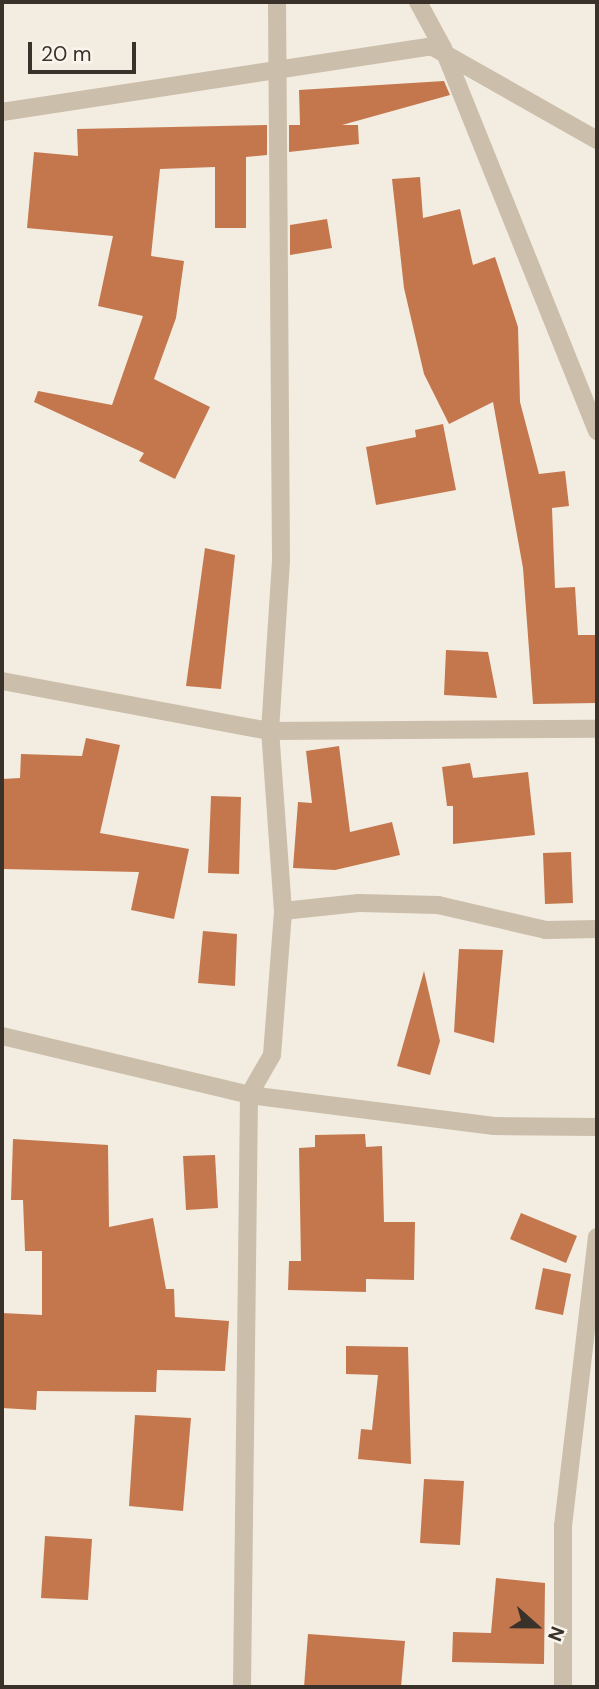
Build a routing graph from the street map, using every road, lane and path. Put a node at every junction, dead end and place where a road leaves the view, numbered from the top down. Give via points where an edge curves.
1 (277, 2) edge
2 (418, 2) edge
3 (443, 48) junction
4 (276, 70) junction
5 (2, 112) edge
6 (597, 141) edge
7 (597, 431) edge
8 (2, 681) edge
9 (597, 729) edge
10 (270, 731) junction
11 (283, 911) junction
12 (597, 929) edge
13 (2, 1036) edge
14 (249, 1095) junction
15 (597, 1127) edge
16 (597, 1237) edge
17 (595, 1270) edge
18 (243, 1687) edge
19 (563, 1687) edge

1 - 4 street
2 - 3 street
3 - 4 street
3 - 6 street
3 - 7 street
4 - 5 street
4 - 10 street via 281,560
8 - 10 street
9 - 10 street
10 - 11 street
11 - 12 street via 359,903 438,905 546,930
11 - 14 street via 272,1055
13 - 14 street
14 - 15 street via 494,1126
14 - 18 street
16 - 17 street
17 - 19 street via 563,1525

